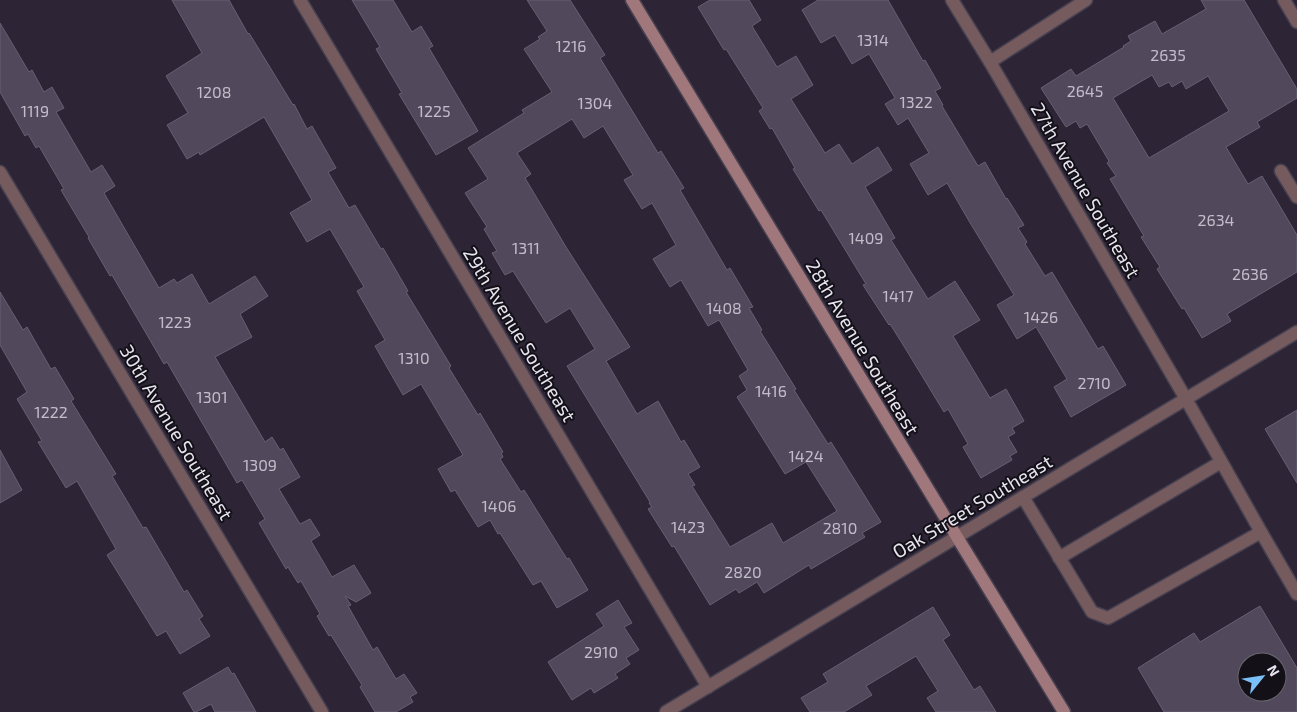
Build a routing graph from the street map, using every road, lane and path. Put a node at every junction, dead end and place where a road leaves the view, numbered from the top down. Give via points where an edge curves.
1 (300, 0) edge
2 (632, 0) edge
3 (952, 0) edge
4 (1086, 0) edge
5 (1284, 0) edge
6 (1297, 22) edge
7 (990, 62) junction
8 (1281, 171) dead end
9 (0, 172) edge
10 (1297, 197) edge
11 (1297, 332) edge
12 (1186, 399) junction
13 (1221, 462) junction
14 (1023, 497) junction
15 (1261, 532) junction
16 (957, 537) junction
17 (1060, 558) junction
18 (1297, 594) edge
19 (708, 687) junction
20 (322, 712) edge
21 (666, 712) edge
22 (1064, 712) edge

1 - 19 street, 29th Avenue Southeast
2 - 16 street, 28th Avenue Southeast
3 - 7 street, 27th Avenue Southeast
4 - 7 street
5 - 6 street
7 - 12 street, 27th Avenue Southeast
8 - 10 street
9 - 20 street, 30th Avenue Southeast
11 - 12 street, Oak Street Southeast
12 - 13 street, 27th Avenue Southeast
12 - 14 street, Oak Street Southeast
13 - 15 street, 27th Avenue Southeast
13 - 17 street
14 - 16 street, Oak Street Southeast
14 - 17 street
15 - 17 street via 1108,618 1092,612
15 - 18 street, 27th Avenue Southeast
16 - 19 street, Oak Street Southeast
16 - 22 street, 28th Avenue Southeast
19 - 21 street, Oak Street Southeast

